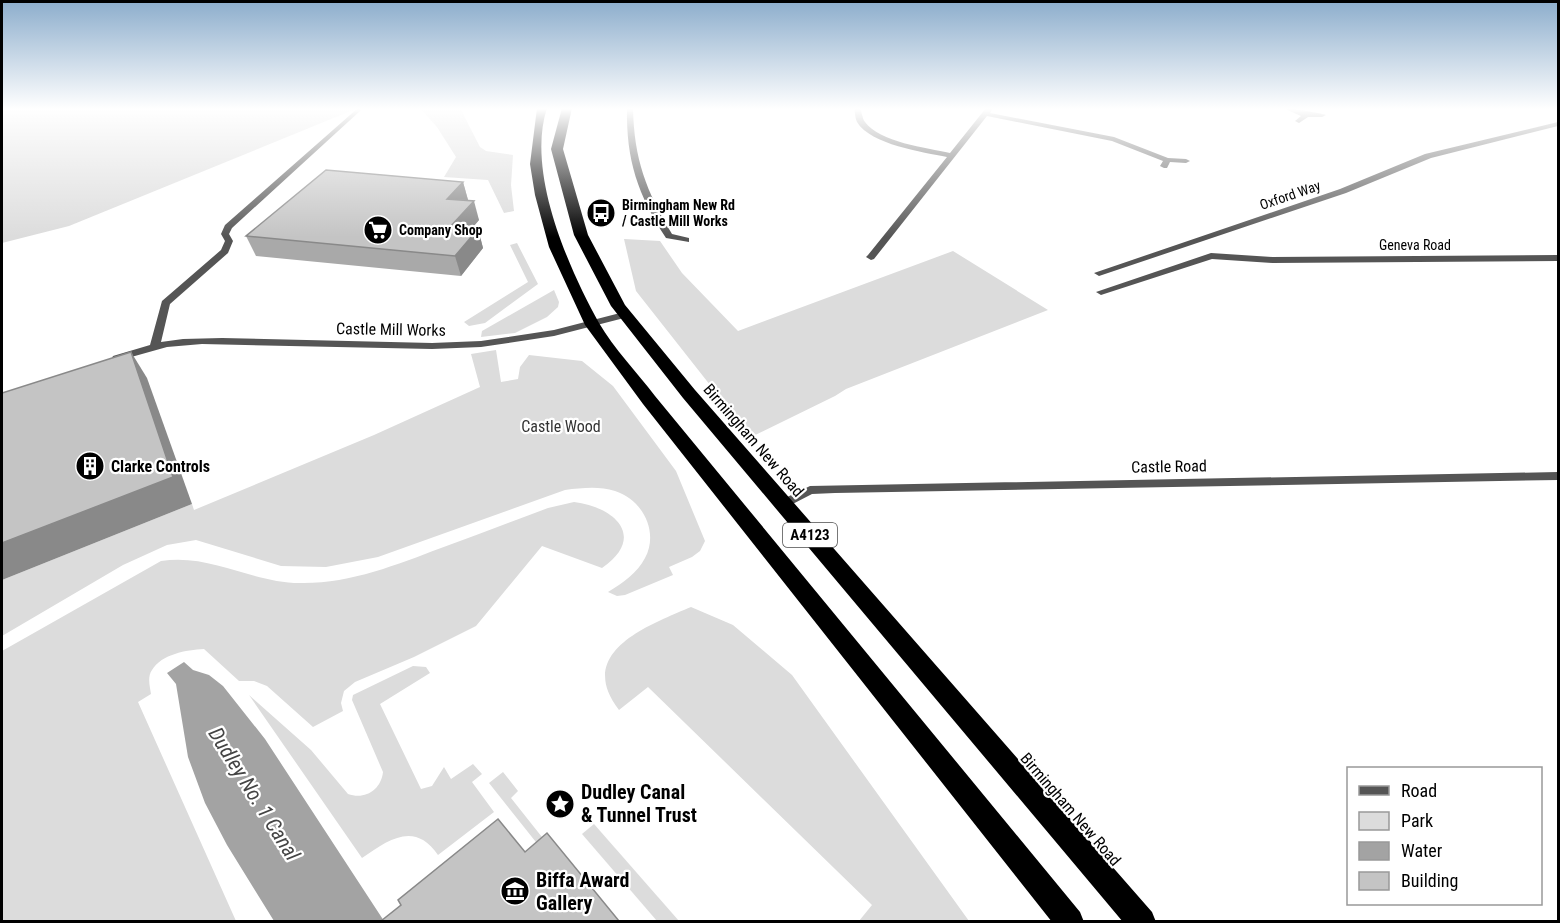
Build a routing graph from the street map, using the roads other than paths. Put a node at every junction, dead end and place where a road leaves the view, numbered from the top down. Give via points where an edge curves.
1 (312, 151) edge
2 (537, 151) edge
3 (558, 151) edge
4 (631, 151) edge
5 (933, 151) edge
6 (955, 151) edge
7 (1139, 151) edge
8 (1448, 151) edge
9 (951, 156) junction
10 (1186, 161) dead end
11 (686, 240) dead end
12 (871, 257) dead end
13 (1558, 258) edge
14 (1099, 273) dead end
15 (1101, 292) dead end
16 (624, 315) junction
17 (594, 325) junction
18 (155, 347) junction
19 (105, 361) edge
20 (1558, 476) edge
21 (783, 504) junction
22 (1070, 921) edge
23 (1142, 921) edge

1 - 18 street via 228,227 225,251 165,303
2 - 17 highway, A4123 via 541,195 556,247
3 - 16 highway, Birmingham New Road / A4123 via 581,235
4 - 11 street via 647,201 669,236
5 - 9 street
6 - 9 street
7 - 10 street via 1165,164
8 - 14 street, Oxford Way
9 - 12 street
13 - 15 street, Geneva Road via 1272,260 1212,256
16 - 17 street, Castle Mill Works
16 - 21 highway, Birmingham New Road / A4123
17 - 18 street, Castle Mill Works via 477,344 195,341
17 - 22 highway, A4123 via 649,400
18 - 19 street, Castle Mill Works
20 - 21 street, Castle Road via 834,489 810,490
21 - 23 highway, Birmingham New Road / A4123

